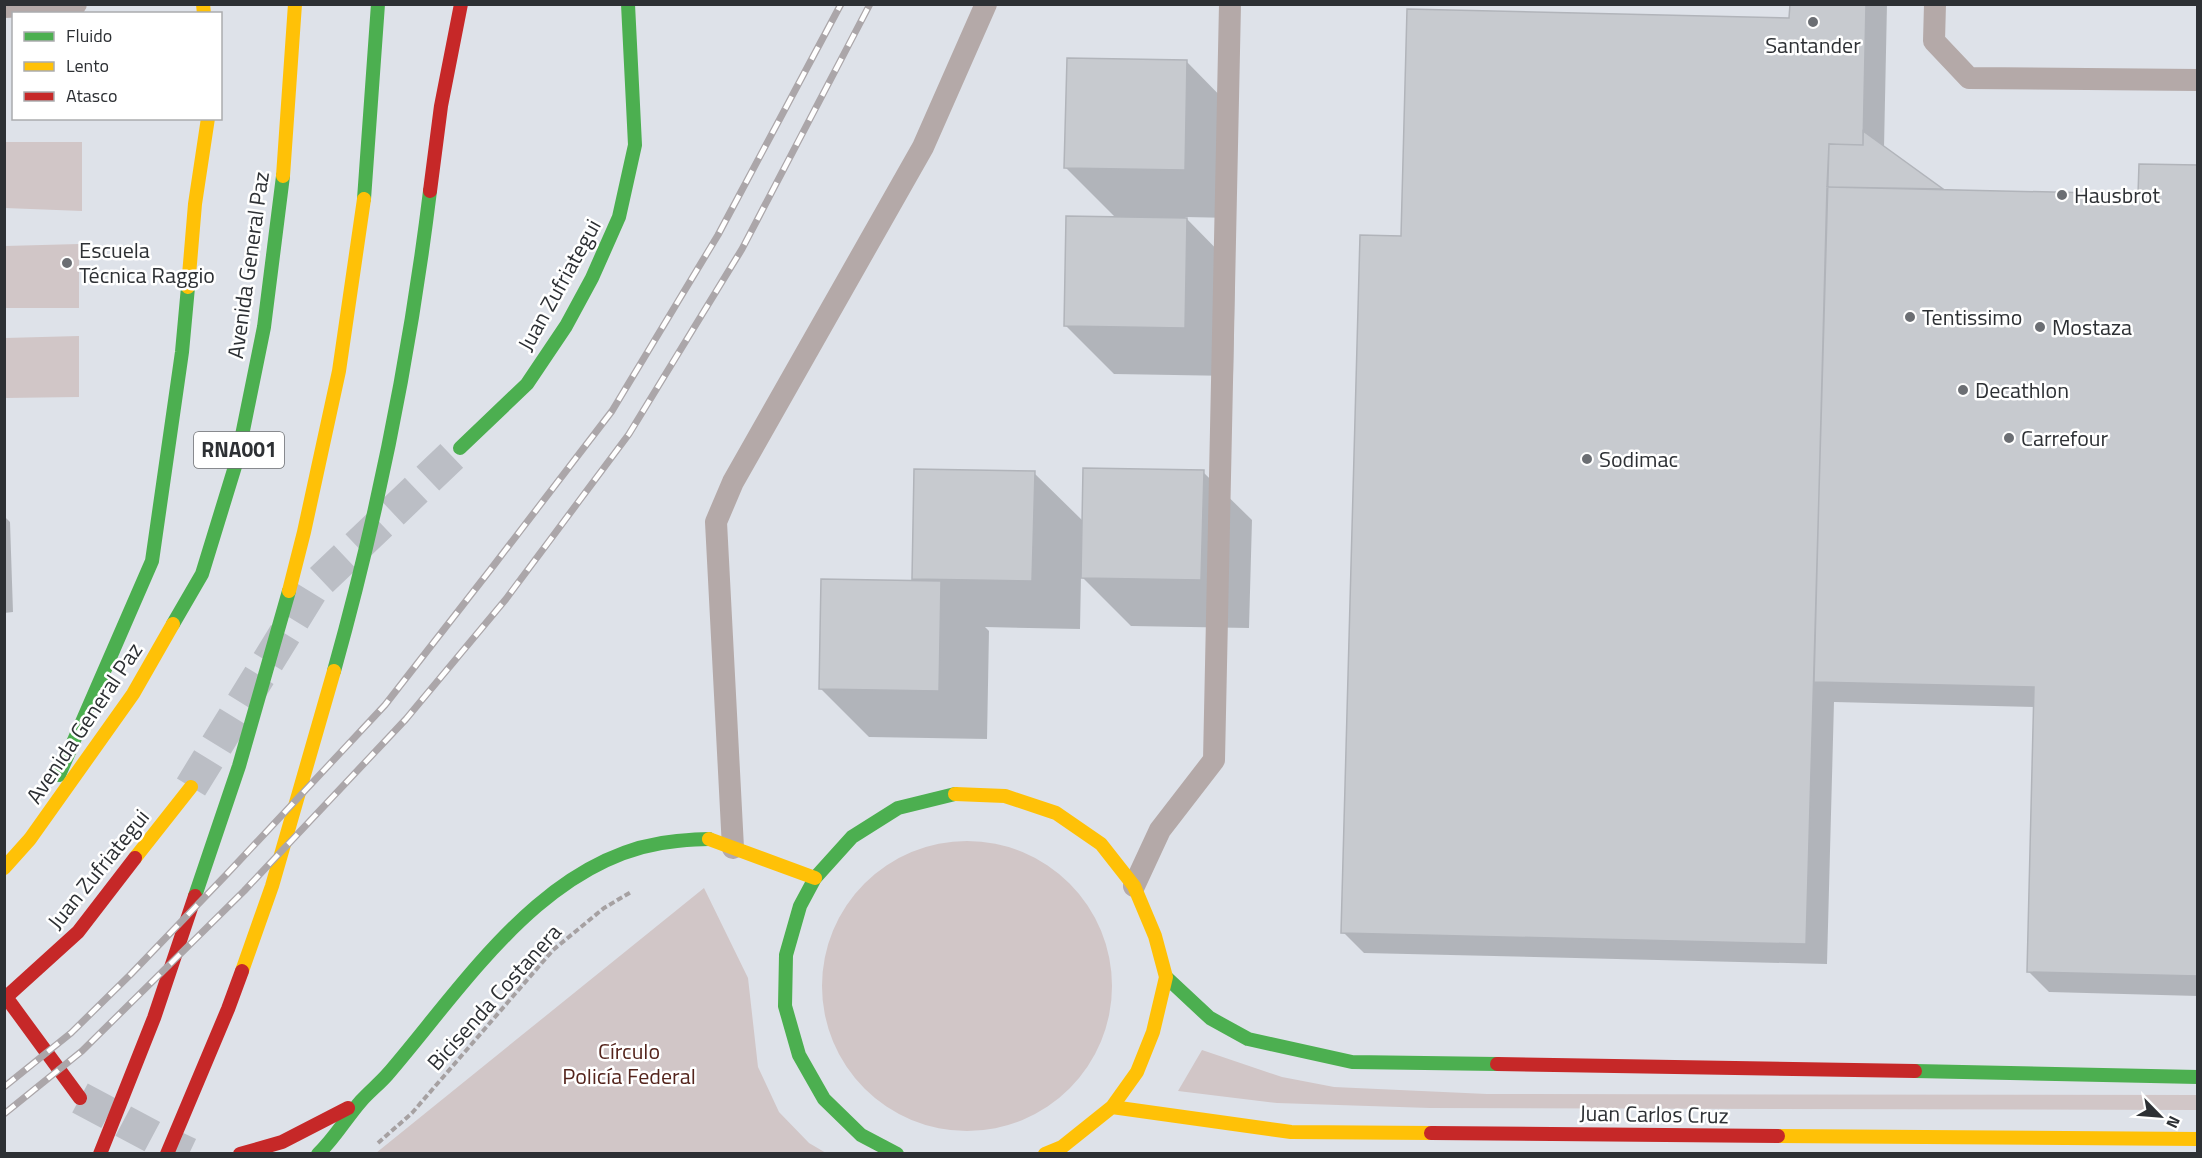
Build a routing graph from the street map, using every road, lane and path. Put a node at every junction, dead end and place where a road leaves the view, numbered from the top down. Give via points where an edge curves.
1 (76, 4) edge
2 (378, 4) edge
3 (461, 4) edge
4 (628, 4) edge
5 (986, 4) edge
6 (1230, 4) edge
7 (1935, 4) edge
8 (295, 6) edge
9 (4, 7) edge
10 (441, 38) dead end
11 (2198, 80) edge
12 (441, 106) junction
13 (207, 124) edge
14 (460, 448) tunnel mouth
15 (191, 787) tunnel mouth
16 (30, 839) junction
17 (733, 848) junction
18 (4, 868) edge
19 (815, 878) junction
20 (1134, 886) junction
21 (637, 889) dead end
22 (1166, 977) junction
23 (5, 998) edge
24 (2198, 1077) edge
25 (80, 1098) tunnel mouth
26 (362, 1100) junction
27 (1112, 1107) junction
28 (2198, 1139) edge
29 (374, 1147) dead end
30 (1061, 1150) edge
31 (100, 1154) edge
32 (167, 1154) edge
33 (240, 1154) edge
34 (318, 1154) edge
35 (897, 1154) edge
36 (1045, 1154) edge

1 - 9 lane
2 - 31 main road, RNA001 via 363,209 339,371 304,532 238,766 154,1018
3 - 12 main road
4 - 14 main road, Juan Zufriategui via 634,145 620,217 566,326 527,384
5 - 17 lane via 923,147 734,482 716,522
6 - 20 lane via 1214,760 1160,830
7 - 11 lane via 1934,41 1969,78
8 - 16 main road, Avenida General Paz / RNA001 via 282,187 264,327 237,460 202,574 133,694
10 - 12 main road
12 - 32 main road via 421,268 396,416 353,604 272,886 228,1009
13 - 16 main road, Avenida General Paz via 195,204 182,352 152,561
15 - 23 main road, Juan Zufriategui via 78,932
16 - 18 main road
17 - 19 main road
17 - 26 main road via 705,839 661,842 619,854 578,875 515,927
19 - 20 main road via 852,837 898,808 950,794 1005,796 1056,813 1101,844
19 - 35 main road via 800,906 786,955 785,1006 799,1056 824,1099 861,1135
20 - 22 main road via 1155,936
21 - 29 path, Bicisenda Costanera via 604,908 553,950 412,1113
22 - 24 main road via 1210,1018 1248,1039 1352,1062
22 - 27 main road via 1153,1032 1137,1072
23 - 25 main road, Juan Zufriategui
26 - 33 main road via 304,1133
26 - 34 main road
27 - 28 main road, Juan Carlos Cruz via 1291,1132
27 - 30 main road
30 - 36 main road

